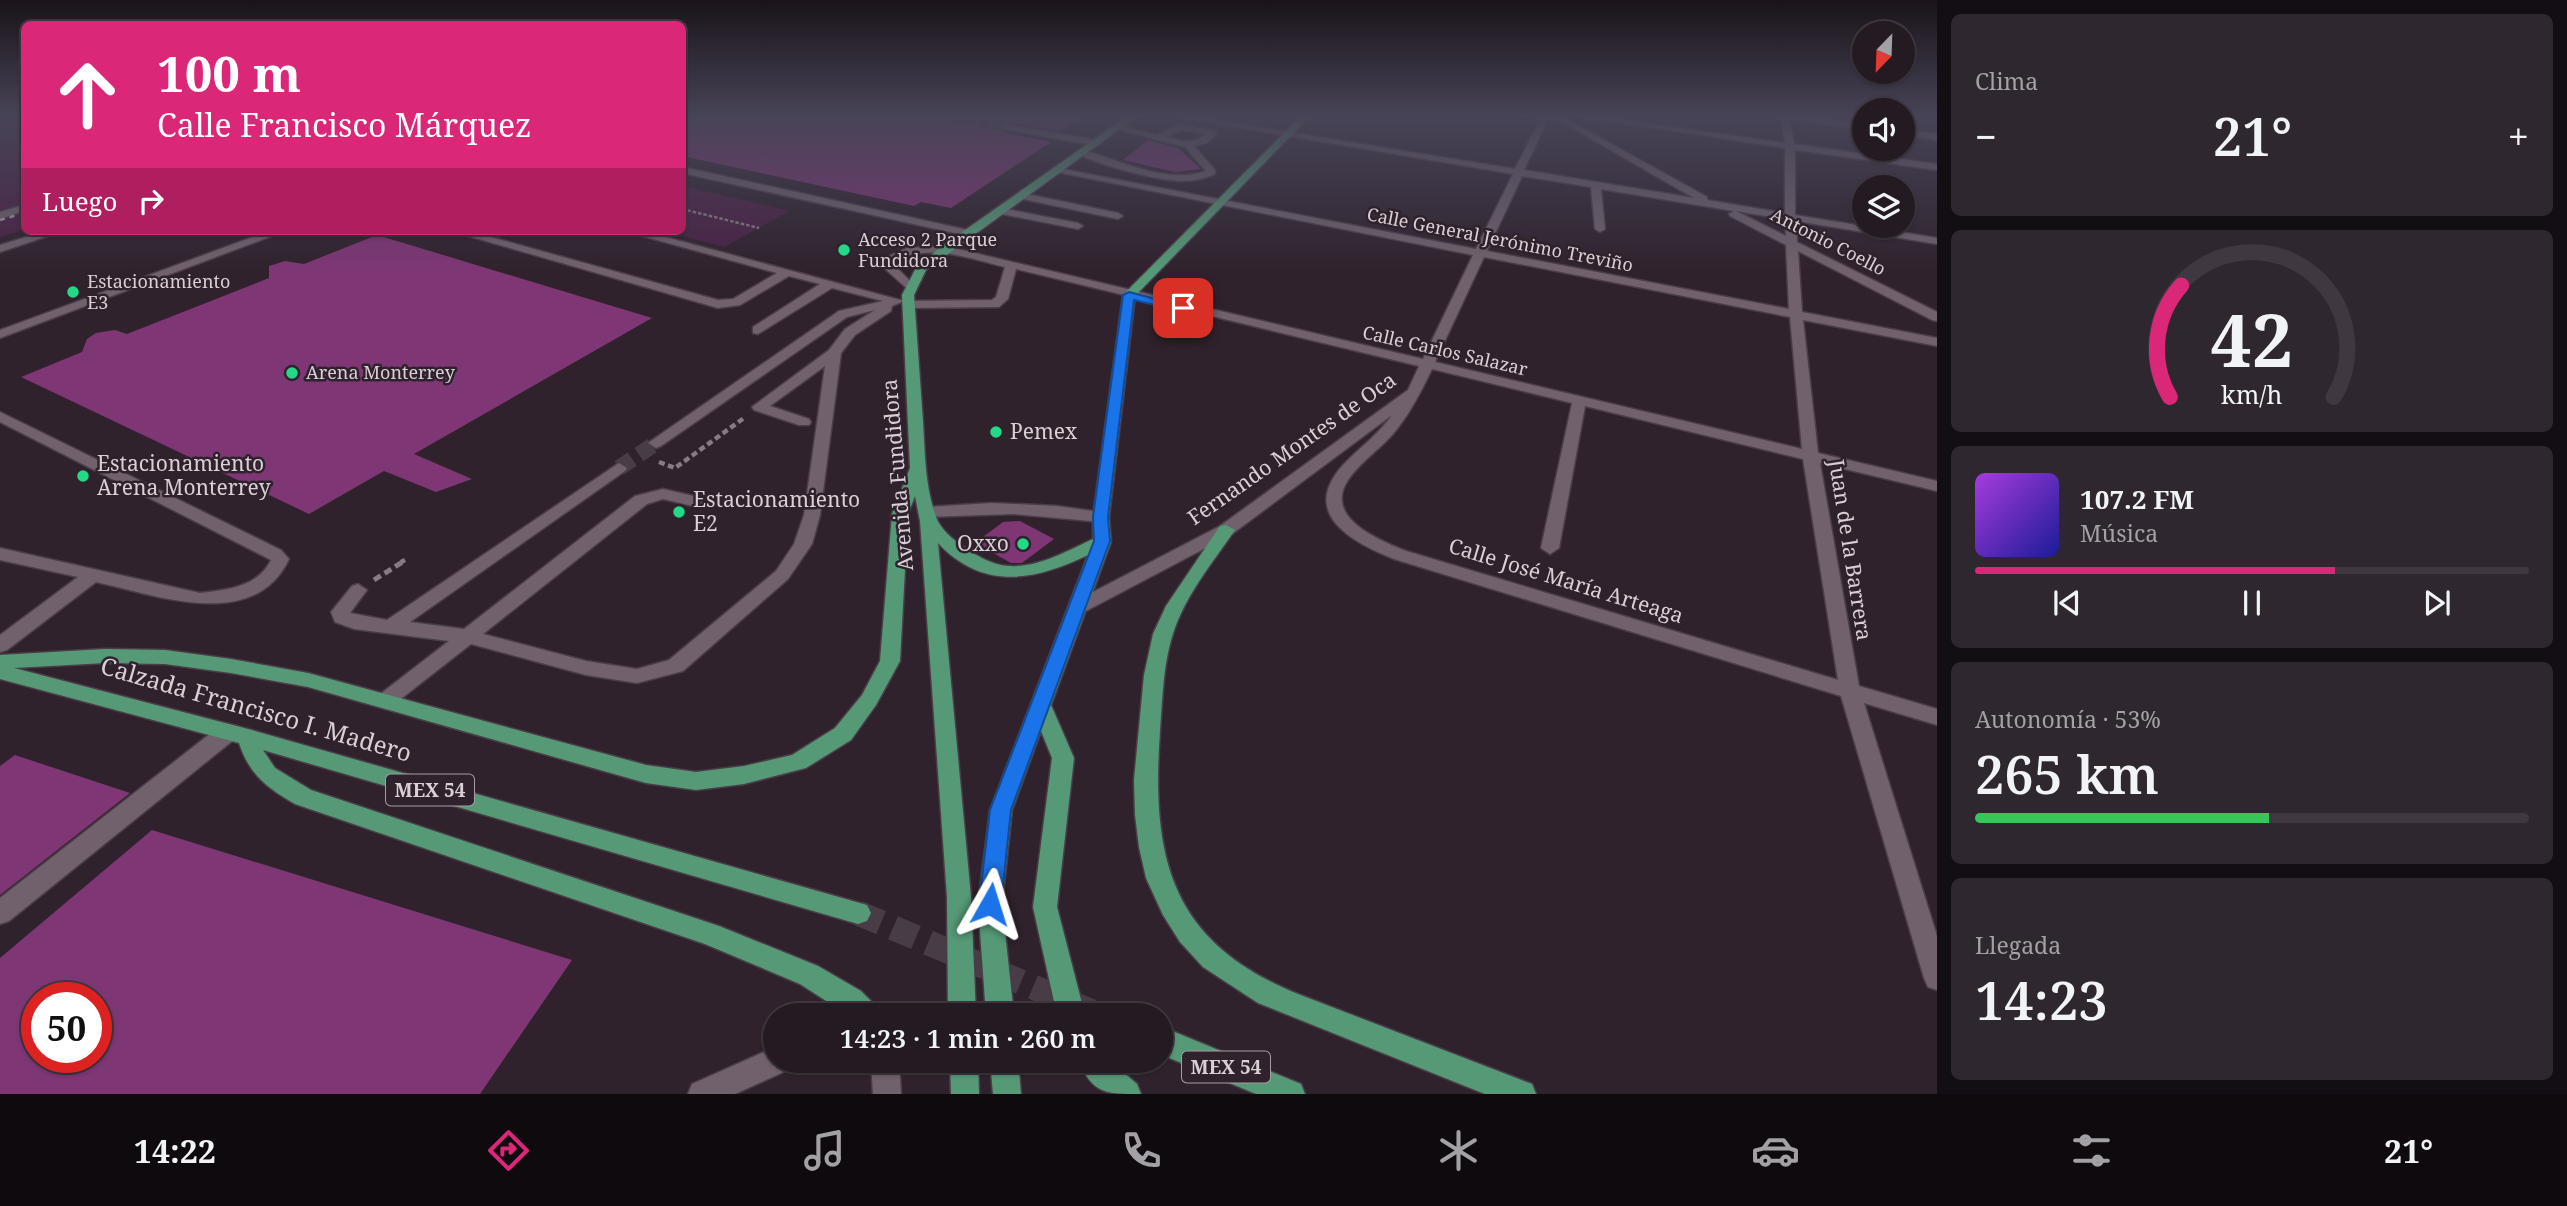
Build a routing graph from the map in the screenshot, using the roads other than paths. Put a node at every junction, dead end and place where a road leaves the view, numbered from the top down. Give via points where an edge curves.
1 (1060, 168) edge
2 (1132, 168) edge
3 (1208, 168) edge
4 (1254, 168) edge
5 (1488, 168) edge
6 (1520, 168) edge
7 (1648, 168) edge
8 (1790, 168) edge
9 (686, 171) edge
10 (1056, 171) junction
11 (1518, 173) junction
12 (1596, 185) junction
13 (1022, 196) junction
14 (1220, 203) junction
15 (1714, 205) junction
16 (21, 209) edge
17 (1001, 211) junction
18 (0, 215) edge
19 (1118, 216) dead end
20 (1790, 217) junction
21 (1078, 226) dead end
22 (1600, 229) dead end
23 (968, 233) junction
24 (44, 235) edge
25 (268, 235) edge
26 (471, 235) edge
27 (645, 235) edge
28 (1937, 241) edge
29 (1792, 242) junction
30 (0, 249) edge
31 (944, 249) junction
32 (1480, 254) junction
33 (1012, 266) junction
34 (787, 272) junction
35 (831, 283) junction
36 (1129, 295) junction
37 (906, 297) junction
38 (1796, 316) junction
39 (1937, 317) edge
40 (758, 330) dead end
41 (0, 334) edge
42 (1937, 342) edge
43 (834, 353) junction
44 (1426, 366) junction
45 (1414, 392) junction
46 (1579, 402) junction
47 (0, 416) edge
48 (804, 422) dead end
49 (656, 443) tunnel mouth
50 (1811, 457) junction
51 (619, 468) tunnel mouth
52 (918, 468) junction
53 (1937, 486) edge
54 (702, 503) dead end
55 (927, 517) junction
56 (1101, 517) junction
57 (1226, 530) junction
58 (1102, 541) junction
59 (1550, 548) dead end
60 (0, 554) edge
61 (93, 575) junction
62 (358, 590) road end
63 (1077, 608) junction
64 (390, 626) junction
65 (466, 636) junction
66 (0, 645) edge
67 (0, 662) edge
68 (0, 672) edge
69 (1850, 691) junction
70 (386, 701) junction
71 (1041, 705) junction
72 (1937, 717) edge
73 (238, 734) junction
74 (0, 913) edge
75 (858, 913) tunnel mouth
76 (1937, 978) edge
77 (855, 1003) edge
78 (962, 1003) edge
79 (999, 1003) edge
80 (1068, 1003) edge
81 (1173, 1045) edge
82 (763, 1067) edge
83 (886, 1073) edge
84 (964, 1073) edge
85 (1005, 1073) edge
86 (1100, 1073) edge
87 (702, 1094) edge
88 (887, 1094) edge
89 (965, 1094) edge
90 (1007, 1094) edge
91 (1126, 1094) edge
92 (1291, 1094) edge
93 (1522, 1094) edge

1 - 10 main road
2 - 3 street via 1159,176 1196,176 1212,172
4 - 14 main road
5 - 11 street
6 - 11 street, Fernando Montes de Oca
7 - 15 street, Antonio Coello
8 - 20 street, Juan de la Barrera
9 - 23 street
10 - 13 main road
10 - 14 street, Calle General Jerónimo Treviño
11 - 12 street
11 - 32 street, Fernando Montes de Oca
12 - 15 street
12 - 22 street
13 - 17 main road
13 - 19 street
14 - 32 street, Calle General Jerónimo Treviño
14 - 36 main road
15 - 20 street
15 - 29 street, Antonio Coello
16 - 18 street
17 - 21 street
17 - 23 main road
20 - 28 street
20 - 29 street, Juan de la Barrera
23 - 31 main road
24 - 30 street
25 - 41 street
26 - 34 street via 719,304 736,302
27 - 34 street
29 - 38 street, Juan de la Barrera
29 - 39 street, Antonio Coello
31 - 33 street, Calle Carlos Salazar
31 - 37 main road via 921,268
31 - 37 street, Calle Carlos Salazar via 908,251 892,258 890,268
32 - 38 street, Calle General Jerónimo Treviño
32 - 44 street, Fernando Montes de Oca
33 - 36 street, Calle Carlos Salazar
33 - 37 street via 1002,299 995,304
34 - 35 street
35 - 37 street
35 - 40 street
36 - 44 street, Calle Carlos Salazar
36 - 56 main road
37 - 43 street via 850,332
37 - 49 street via 843,314
37 - 52 main road, Avenida Fundidora
38 - 42 street, Calle General Jerónimo Treviño
38 - 50 street, Juan de la Barrera
43 - 48 street via 759,407
43 - 65 street via 816,492 803,544 782,575 676,666 637,676 586,668
44 - 45 street, Fernando Montes de Oca
44 - 46 street, Calle Carlos Salazar
45 - 57 street, Fernando Montes de Oca
45 - 69 street, Calle José María Arteaga via 1390,429 1337,484 1336,511 1352,531 1400,555
46 - 50 street, Calle Carlos Salazar
46 - 59 street
47 - 61 street via 281,559 269,577 223,597 200,598
50 - 53 street, Calle Carlos Salazar
50 - 69 street, Juan de la Barrera
51 - 64 street
52 - 55 main road, Avenida Fundidora
52 - 70 main road via 900,514 890,661 844,734 798,762 696,781 646,774
54 - 65 street via 663,494 641,500
55 - 56 street via 970,508 1062,510
55 - 58 main road via 963,558 1005,572 1060,562
55 - 78 main road, Avenida Fundidora via 959,897
56 - 58 main road
57 - 63 street, Fernando Montes de Oca
57 - 93 main road via 1172,612 1162,636 1155,678 1143,791 1157,875 1175,916 1201,949 1243,981
58 - 63 main road
60 - 61 street
61 - 66 street
62 - 64 street via 343,606 342,617
63 - 71 main road
64 - 65 street
65 - 70 street
67 - 70 main road via 165,657 307,680
68 - 73 main road, Calzada Francisco I. Madero / MEX 54
69 - 72 street, Calle José María Arteaga
69 - 76 street, Juan de la Barrera
71 - 79 main road via 1001,810 990,904
71 - 80 main road via 1063,758 1045,907
73 - 74 street
73 - 75 main road, Calzada Francisco I. Madero / MEX 54
73 - 77 main road via 274,781 303,797 710,934 809,975
81 - 92 main road, MEX 54
82 - 87 street
83 - 88 street
84 - 89 main road
85 - 90 main road
86 - 91 main road

